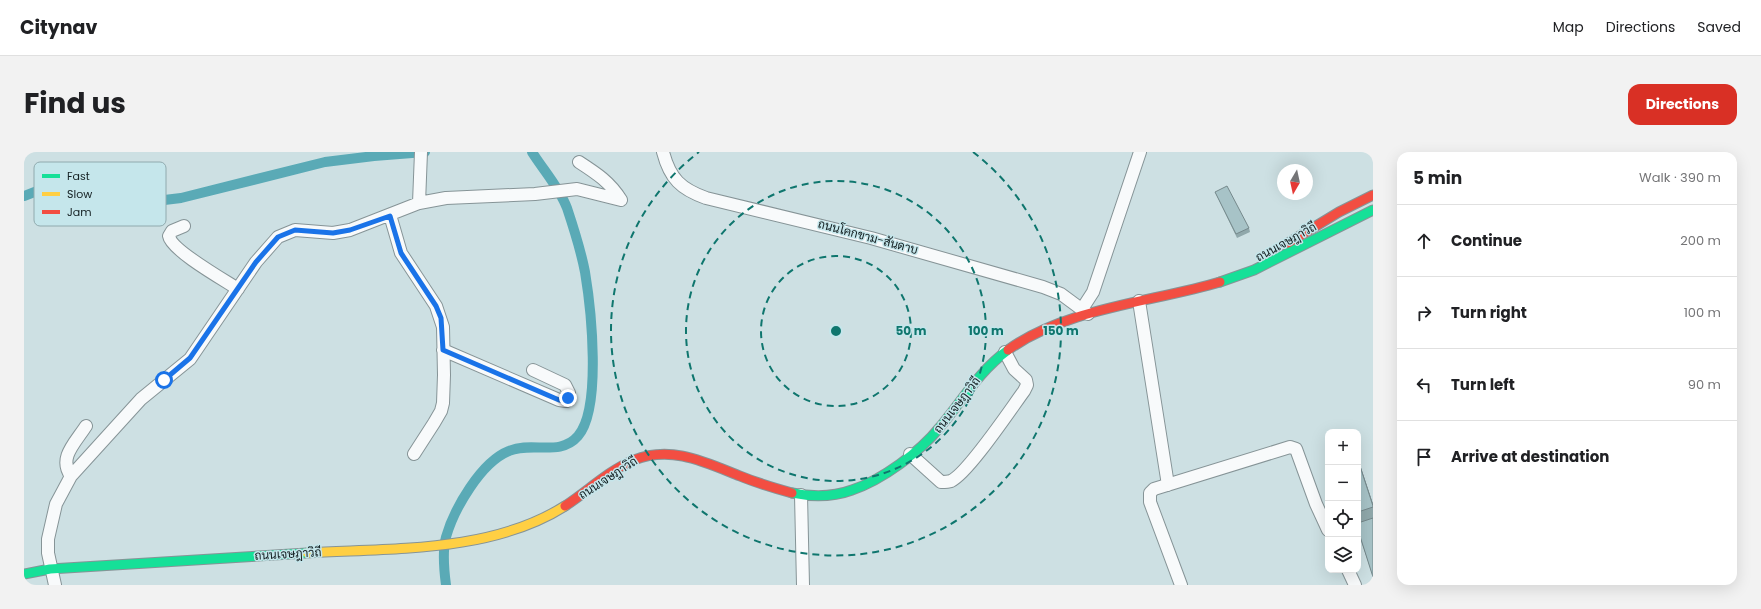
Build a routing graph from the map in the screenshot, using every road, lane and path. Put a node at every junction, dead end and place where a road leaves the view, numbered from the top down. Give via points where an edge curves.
1 (421, 152) edge
2 (663, 152) edge
3 (1140, 152) edge
4 (579, 162) dead end
5 (1373, 195) edge
6 (419, 203) junction
7 (1373, 210) edge
8 (390, 216) junction
9 (184, 226) dead end
10 (1198, 287) junction
11 (238, 289) junction
12 (1139, 301) junction
13 (1085, 311) junction
14 (443, 350) junction
15 (1005, 352) junction
16 (533, 370) dead end
17 (86, 426) dead end
18 (414, 454) dead end
19 (910, 454) junction
20 (71, 476) junction
21 (1168, 485) junction
22 (801, 495) junction
23 (1325, 524) edge
24 (50, 569) junction
25 (1349, 573) edge
26 (24, 574) edge
27 (55, 585) edge
28 (803, 585) edge
29 (1181, 585) edge
30 (1355, 585) edge

1 - 6 street
2 - 13 street, ถนนโคกขาม-สันดาบ via 668,169 678,183 694,194 939,256 1043,287 1061,294
3 - 13 street
4 - 6 street via 602,178 621,200 568,189 534,194 446,198
5 - 10 street, ถนนเจษฎาวิถี via 1293,240
6 - 8 street
7 - 10 street, ถนนเจษฎาวิถี via 1300,249 1239,276
8 - 11 street via 350,230 333,233 295,230 278,237 256,262
8 - 14 street via 401,253 436,306 441,318
9 - 11 street via 172,231 169,236 173,244
10 - 12 street, ถนนเจษฎาวิถี
11 - 20 street via 190,358 141,399
12 - 13 street, ถนนเจษฎาวิถี
12 - 21 street
13 - 15 street, ถนนเจษฎาวิถี via 1038,332
14 - 16 street via 566,401 569,394 565,385
14 - 18 street via 441,411
15 - 19 street, ถนนเจษฎาวิถี via 979,376 937,432
15 - 19 street via 1014,369 1026,380 1024,391 961,473 950,482 941,482
17 - 20 street via 66,456 65,466
19 - 22 street, ถนนเจษฎาวิถี via 873,480 852,490 832,495
20 - 24 street via 56,504 51,526 48,553
21 - 23 street via 1290,447 1296,449
21 - 29 street via 1154,489 1150,493 1150,502
22 - 24 street, ถนนเจษฎาวิถี via 767,487 697,460 660,453 628,463 533,525 478,539 412,546
22 - 28 street
24 - 26 street, ถนนเจษฎาวิถี
24 - 27 street
25 - 30 street

